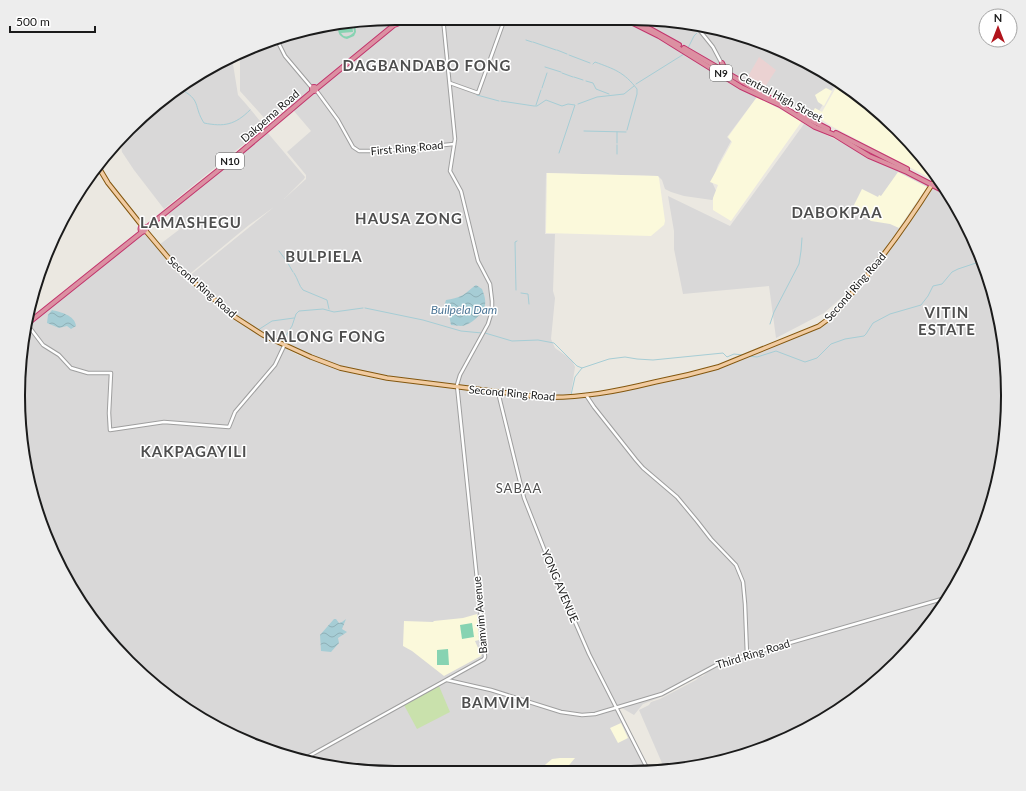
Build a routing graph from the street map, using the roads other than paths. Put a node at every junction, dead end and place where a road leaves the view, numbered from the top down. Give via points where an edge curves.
1 (391, 25) edge
2 (394, 25) edge
3 (444, 25) edge
4 (502, 25) edge
5 (638, 25) edge
6 (643, 26) edge
7 (700, 31) edge
8 (279, 44) edge
9 (722, 64) junction
10 (723, 72) junction
11 (450, 84) junction
12 (314, 89) junction
13 (818, 126) junction
14 (454, 144) junction
15 (870, 150) junction
16 (865, 154) junction
17 (101, 172) edge
18 (932, 184) junction
19 (936, 185) edge
20 (936, 186) edge
21 (143, 229) junction
22 (33, 319) edge
23 (31, 329) edge
24 (284, 346) junction
25 (457, 387) junction
26 (498, 392) junction
27 (586, 395) junction
28 (940, 600) edge
29 (747, 655) junction
30 (446, 680) junction
31 (616, 707) junction
32 (310, 756) edge
33 (646, 765) edge

1 - 12 highway, Dakpema Road / N10
2 - 12 highway, Dakpema Road / N10
3 - 11 street
4 - 11 street via 478,93
5 - 10 highway, Central High Street / N9
6 - 10 highway, Central High Street / N9
7 - 9 street via 713,47
8 - 12 street via 285,56
9 - 10 highway
9 - 10 highway
10 - 13 highway, Central High Street / N9 via 742,86
11 - 14 street
12 - 14 street, First Ring Road via 333,112 353,147 359,151
12 - 21 highway, Dakpema Road / N10
13 - 15 highway, Central High Street / N9
13 - 16 highway, Central High Street / N9
14 - 25 street via 450,171 463,198 478,261 491,285 492,311 459,377
15 - 16 highway
15 - 18 highway, N9
16 - 18 highway, Central High Street / N9
17 - 21 main road, Second Ring Road
18 - 19 highway, N9
18 - 20 highway, N9
18 - 27 main road, Second Ring Road via 878,262 826,322 711,369 628,389
21 - 22 highway, N10
21 - 24 main road, Second Ring Road via 176,268 220,305 250,327
23 - 24 street via 43,345 59,355 71,368 88,373 111,374 110,430 164,422 229,427 234,412 275,365
24 - 25 main road, Second Ring Road via 355,372
25 - 26 main road, Second Ring Road
25 - 30 street, Bamvim Avenue via 485,655 484,659
26 - 27 main road, Second Ring Road via 550,397
26 - 31 street, YONG AVENUE via 524,498 569,612
27 - 29 street via 643,468 676,497 736,565 743,582
28 - 29 street, Third Ring Road
29 - 31 street, Third Ring Road via 716,665 662,694
30 - 31 street, Third Ring Road via 492,690 567,713 595,714
30 - 32 street, Bamvim Avenue
31 - 33 street, YONG AVENUE

